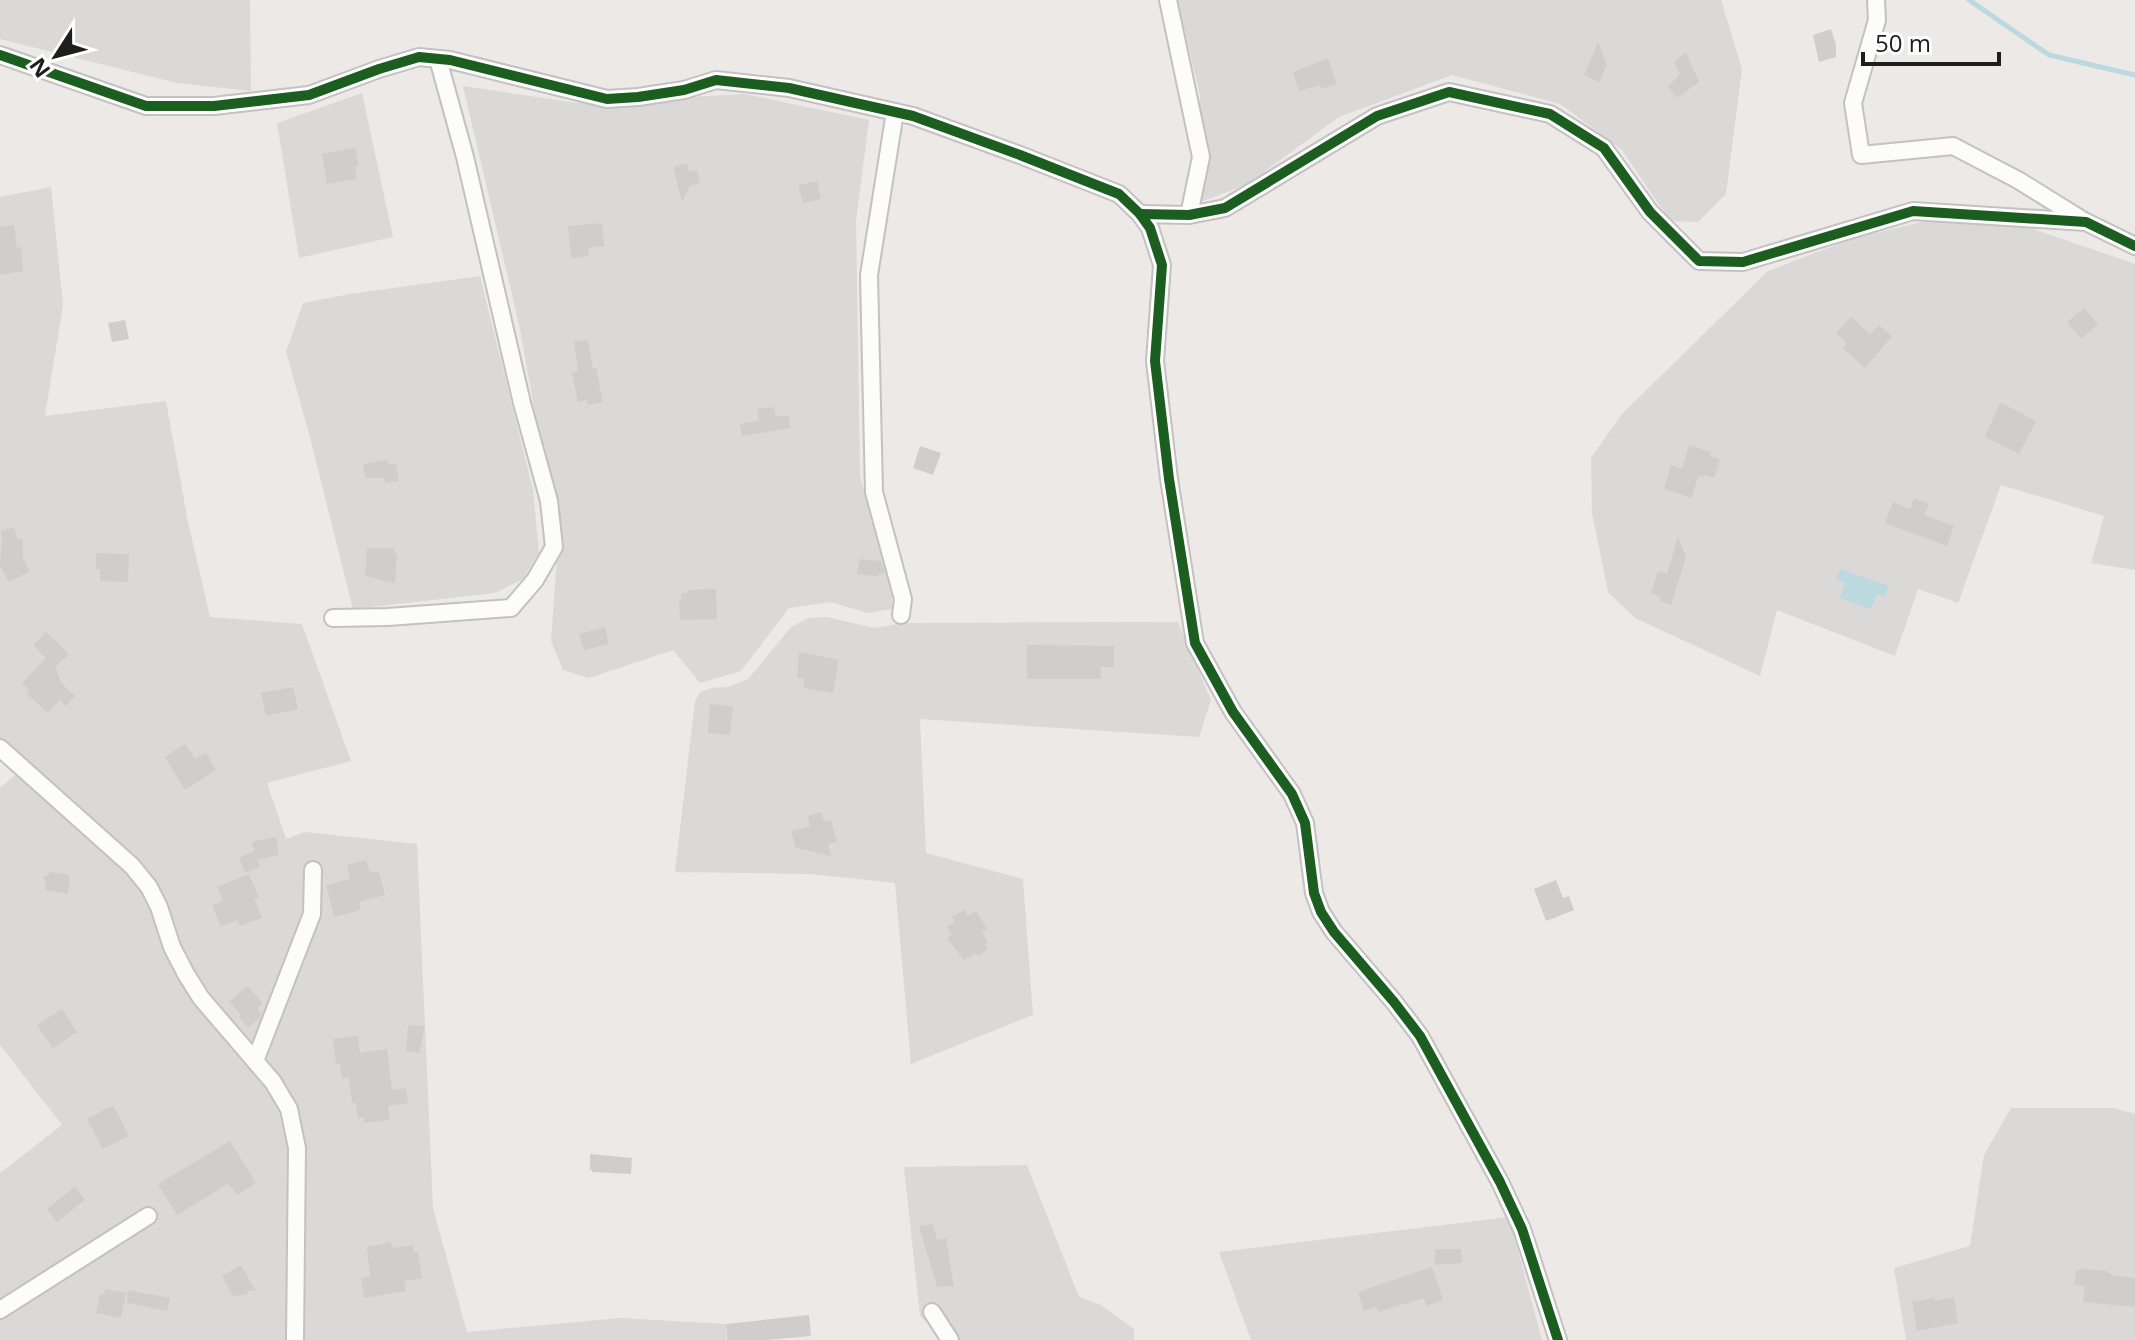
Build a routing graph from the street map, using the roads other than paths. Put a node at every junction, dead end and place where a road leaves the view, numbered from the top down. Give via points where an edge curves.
1 (1168, 0) edge
2 (1876, 0) edge
3 (0, 55) edge
4 (438, 59) junction
5 (895, 112) junction
6 (1140, 214) junction
7 (1189, 215) junction
8 (2086, 222) junction
9 (2135, 246) edge
10 (901, 615) dead end
11 (333, 618) dead end
12 (0, 748) edge
13 (313, 870) dead end
14 (255, 1061) junction
15 (148, 1216) dead end
16 (0, 1310) edge
17 (932, 1312) dead end
18 (295, 1340) edge
19 (950, 1340) edge
20 (1558, 1340) edge

1 - 7 street via 1201,157
2 - 8 street via 1877,20 1853,103 1861,155 1953,146
3 - 4 street via 146,106 214,106 309,95 419,57
4 - 5 street via 607,99 684,90 716,80 789,88
4 - 11 street via 549,501 554,547 511,608
5 - 6 street via 1119,194
5 - 10 street via 869,275 874,492 903,599
6 - 7 street
6 - 20 street via 1162,265 1155,361 1195,643 1233,712 1292,794 1305,823 1321,912 1420,1036 1500,1182 1522,1229
7 - 8 street via 1225,208 1377,116 1449,92 1550,114 1604,148 1650,212 1699,261 1743,262 1913,211
8 - 9 street
12 - 14 street via 139,874 159,907 186,974
13 - 14 street via 312,914
14 - 18 street via 289,1109 297,1148
15 - 16 street
17 - 19 street

